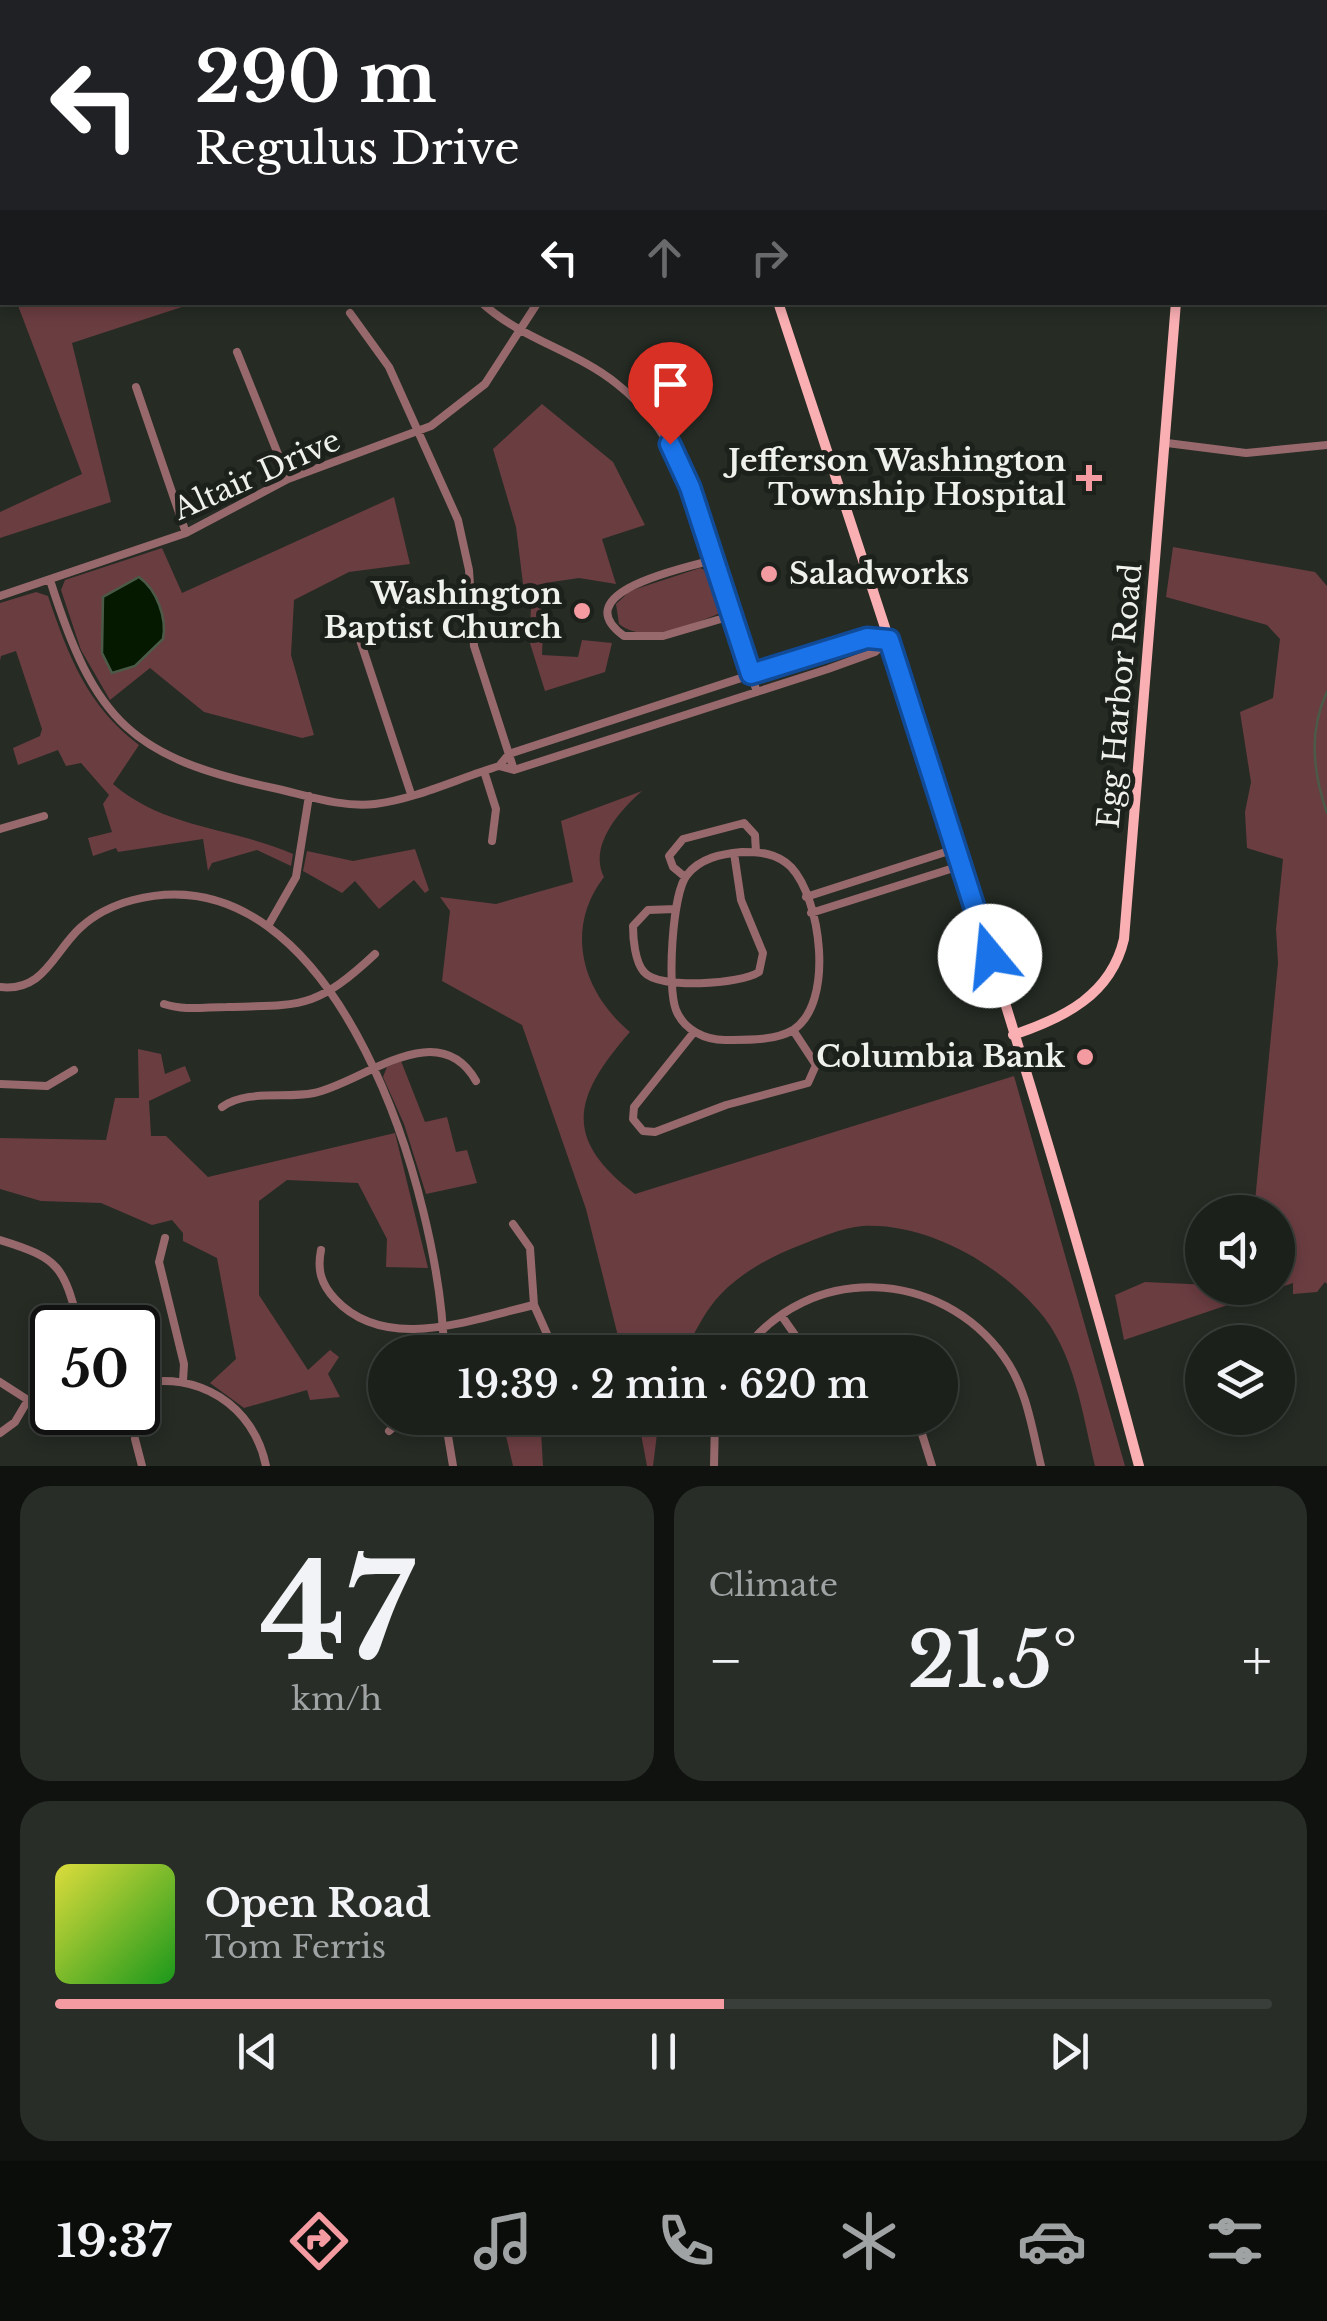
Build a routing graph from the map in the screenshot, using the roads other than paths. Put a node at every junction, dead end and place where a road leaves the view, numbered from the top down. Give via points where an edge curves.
1 (485, 305) edge
2 (536, 305) edge
3 (779, 305) edge
4 (1176, 305) edge
5 (350, 313) dead end
6 (519, 333) junction
7 (238, 352) dead end
8 (136, 387) dead end
9 (420, 432) junction
10 (1167, 443) junction
11 (1327, 445) edge
12 (288, 480) junction
13 (186, 533) junction
14 (713, 560) junction
15 (50, 580) junction
16 (0, 596) edge
17 (730, 616) junction
18 (360, 640) dead end
19 (889, 640) junction
20 (819, 652) junction
21 (825, 670) junction
22 (751, 674) junction
23 (757, 692) junction
24 (509, 754) junction
25 (498, 766) junction
26 (514, 770) junction
27 (484, 771) junction
28 (411, 794) junction
29 (309, 796) junction
30 (44, 816) dead end
31 (0, 829) edge
32 (492, 840) dead end
33 (955, 849) junction
34 (756, 852) junction
35 (734, 853) junction
36 (960, 866) junction
37 (685, 877) junction
38 (806, 897) junction
39 (676, 909) junction
40 (811, 913) junction
41 (268, 926) junction
42 (375, 954) dead end
43 (672, 982) junction
44 (0, 988) edge
45 (328, 990) junction
46 (164, 1004) dead end
47 (1049, 1023) junction
48 (793, 1030) junction
49 (694, 1032) junction
50 (1014, 1036) junction
51 (1021, 1060) junction
52 (372, 1069) junction
53 (74, 1070) dead end
54 (476, 1081) dead end
55 (0, 1084) edge
56 (222, 1107) dead end
57 (513, 1224) dead end
58 (166, 1238) dead end
59 (0, 1240) edge
60 (321, 1250) dead end
61 (72, 1305) edge
62 (534, 1306) junction
63 (781, 1315) junction
64 (442, 1326) junction
65 (443, 1335) edge
66 (547, 1335) edge
67 (760, 1335) edge
68 (795, 1335) edge
69 (183, 1381) junction
70 (0, 1382) edge
71 (160, 1383) edge
72 (28, 1400) joint
73 (0, 1433) edge
74 (448, 1435) edge
75 (715, 1435) edge
76 (922, 1435) edge
77 (135, 1439) dead end
78 (142, 1466) edge
79 (266, 1466) edge
80 (453, 1466) edge
81 (714, 1466) edge
82 (932, 1466) edge
83 (1041, 1466) edge
84 (1139, 1466) edge

1 - 6 street
2 - 6 street, Altair Drive
3 - 19 main road
4 - 10 main road, Egg Harbor Road
5 - 9 street via 389,367
6 - 9 street, Altair Drive via 478,392
6 - 14 street via 603,373 649,414 684,471
7 - 12 street
8 - 13 street
9 - 12 street, Altair Drive
9 - 24 street via 461,529 474,646
10 - 11 street via 1246,453
10 - 47 main road, Egg Harbor Road via 1124,938 1097,990
12 - 13 street, Altair Drive
13 - 15 street, Altair Drive
14 - 17 street
14 - 17 street via 619,591 611,623 624,636 652,638
15 - 16 street, Altair Drive
15 - 29 street via 82,670 124,724 203,772
17 - 22 street
18 - 28 street
19 - 20 street via 867,638
19 - 21 street
19 - 33 main road
20 - 21 street
20 - 22 street
21 - 23 street
22 - 23 street
22 - 24 street
23 - 26 street
24 - 25 street
24 - 26 street
25 - 26 street
25 - 27 street
27 - 28 street
27 - 32 street via 496,809
28 - 29 street via 368,805
29 - 41 street via 296,877
30 - 31 street
33 - 36 main road
33 - 38 street
34 - 35 street
34 - 37 street via 755,835 744,823 683,839 670,856
34 - 38 street via 790,867
35 - 37 street via 706,860
35 - 43 street via 762,969 745,978
36 - 40 street
36 - 50 main road
37 - 39 street
38 - 40 street
39 - 43 street
39 - 43 street via 648,910 632,931 644,972
40 - 48 street via 819,978 811,1009
41 - 44 street via 216,901 138,899 88,921 32,983
41 - 45 street
42 - 45 street
43 - 49 street via 676,1012
45 - 46 street via 279,1008
45 - 52 street
47 - 50 main road, Egg Harbor Road
47 - 51 main road via 1026,1041
48 - 49 street via 722,1040
48 - 49 street via 816,1065 808,1083 643,1131 634,1107
50 - 51 main road
51 - 84 main road
52 - 54 street via 438,1053
52 - 56 street via 321,1091 246,1098
52 - 64 street via 412,1168
53 - 55 street via 47,1086
57 - 62 street via 530,1248
58 - 69 street via 159,1262
59 - 61 street via 57,1263
60 - 64 street via 322,1280 356,1316 395,1329
62 - 64 street
62 - 66 street
63 - 67 street
63 - 68 street
63 - 83 street via 824,1293 866,1286 918,1293 957,1310 1014,1372
64 - 65 street
69 - 71 street
69 - 79 street via 204,1387 242,1415
70 - 72 street
72 - 73 street
74 - 80 street
75 - 81 street
76 - 82 street
77 - 78 street

